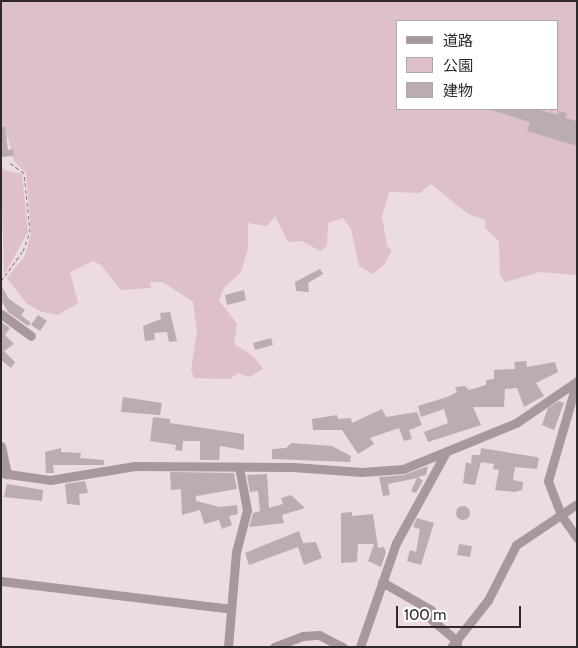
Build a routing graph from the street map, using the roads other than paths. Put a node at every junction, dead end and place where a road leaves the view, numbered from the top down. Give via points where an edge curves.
1 (1, 314) edge
2 (31, 336) dead end
3 (577, 381) edge
4 (1, 446) edge
5 (445, 454) junction
6 (239, 467) junction
7 (4, 473) edge
8 (577, 504) edge
9 (560, 515) junction
10 (577, 538) edge
11 (1, 581) edge
12 (382, 582) junction
13 (231, 608) junction
14 (455, 645) edge
15 (228, 647) edge
16 (274, 647) edge
17 (343, 647) edge
18 (360, 647) edge

1 - 2 street
3 - 5 street via 516,423
3 - 9 street via 548,481
4 - 7 street
5 - 6 street via 404,469 362,472
5 - 12 street via 396,543
6 - 7 street via 135,466 60,479
6 - 13 street via 247,510 236,552
8 - 9 street
9 - 10 street
9 - 14 street via 516,545 488,600
11 - 13 street
12 - 14 street via 430,610 432,620
12 - 18 street
13 - 15 street
16 - 17 street via 303,636 319,635

